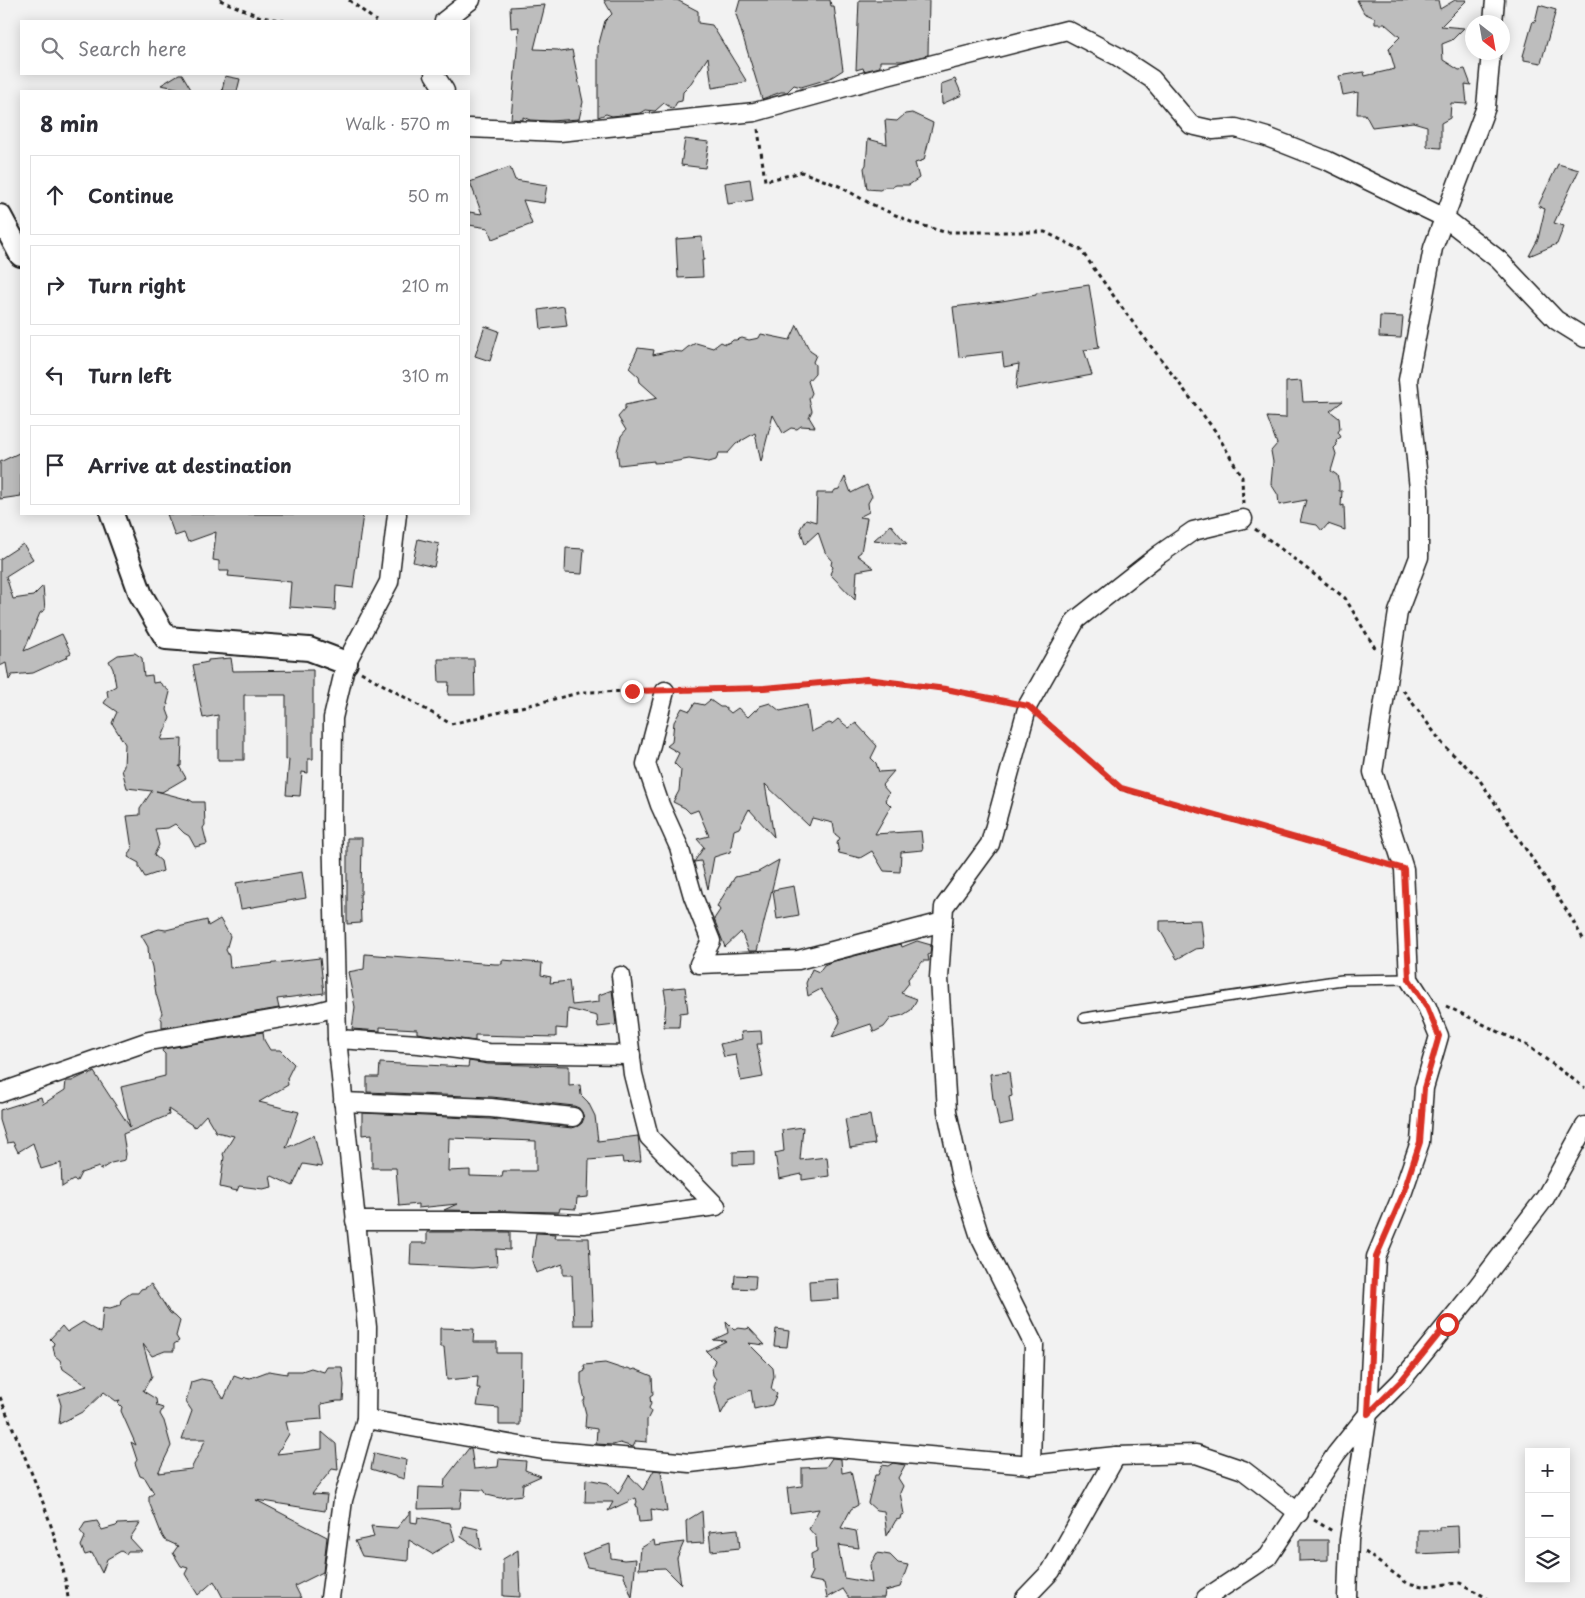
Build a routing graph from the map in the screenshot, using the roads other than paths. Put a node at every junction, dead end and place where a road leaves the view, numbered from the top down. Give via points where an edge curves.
1 (471, 0) edge
2 (1495, 0) edge
3 (1494, 15) edge
4 (445, 20) edge
5 (1490, 60) edge
6 (435, 75) edge
7 (444, 90) edge
8 (470, 128) edge
9 (0, 216) edge
10 (1444, 218) junction
11 (20, 253) edge
12 (1585, 338) edge
13 (112, 515) edge
14 (397, 515) edge
15 (1243, 519) road end
16 (346, 663) junction
17 (664, 690) road end
18 (943, 922) junction
19 (621, 976) dead end
20 (1414, 986) junction
21 (336, 1006) junction
22 (1084, 1018) dead end
23 (337, 1039) junction
24 (630, 1054) junction
25 (0, 1094) edge
26 (343, 1102) junction
27 (573, 1117) dead end
28 (1585, 1126) edge
29 (356, 1221) junction
30 (1368, 1414) junction
31 (366, 1419) junction
32 (1116, 1456) junction
33 (1031, 1465) junction
34 (1299, 1513) junction
35 (330, 1598) edge
36 (1025, 1598) edge
37 (1206, 1598) edge
38 (1347, 1598) edge

1 - 4 street
2 - 3 street
5 - 10 street via 1486,107
6 - 7 street
8 - 10 street via 559,132 755,112 1067,30 1152,79 1190,125 1213,130 1236,128 1267,136 1328,161
9 - 11 street
10 - 12 street via 1499,260 1556,320
10 - 20 street via 1433,248 1408,380 1419,489 1419,557 1398,612 1373,772 1404,869
13 - 16 street via 141,595 166,638 309,649
14 - 16 street via 389,582
15 - 18 street via 1193,531 1076,620 1028,706 990,844 944,907
16 - 21 street via 333,718
17 - 18 street via 646,764 711,941 699,964 798,960
18 - 33 street via 939,978 947,1111 980,1237 1034,1345
19 - 24 street
20 - 22 lane via 1342,980
20 - 30 street via 1439,1036 1424,1088 1420,1142 1402,1197 1376,1257
21 - 23 street
21 - 25 street via 149,1042
23 - 24 street via 419,1044 488,1053
23 - 26 street
24 - 29 street via 649,1137 716,1206 583,1224
26 - 27 street via 491,1108
26 - 29 street
28 - 30 street via 1539,1206 1401,1381
29 - 31 street via 367,1327
30 - 34 street via 1336,1454
30 - 38 street via 1349,1540
31 - 33 street via 544,1450 690,1463 827,1447
31 - 35 street via 343,1500
32 - 33 street
32 - 34 street via 1196,1454 1243,1470
32 - 36 street via 1051,1571
34 - 37 street via 1268,1557

